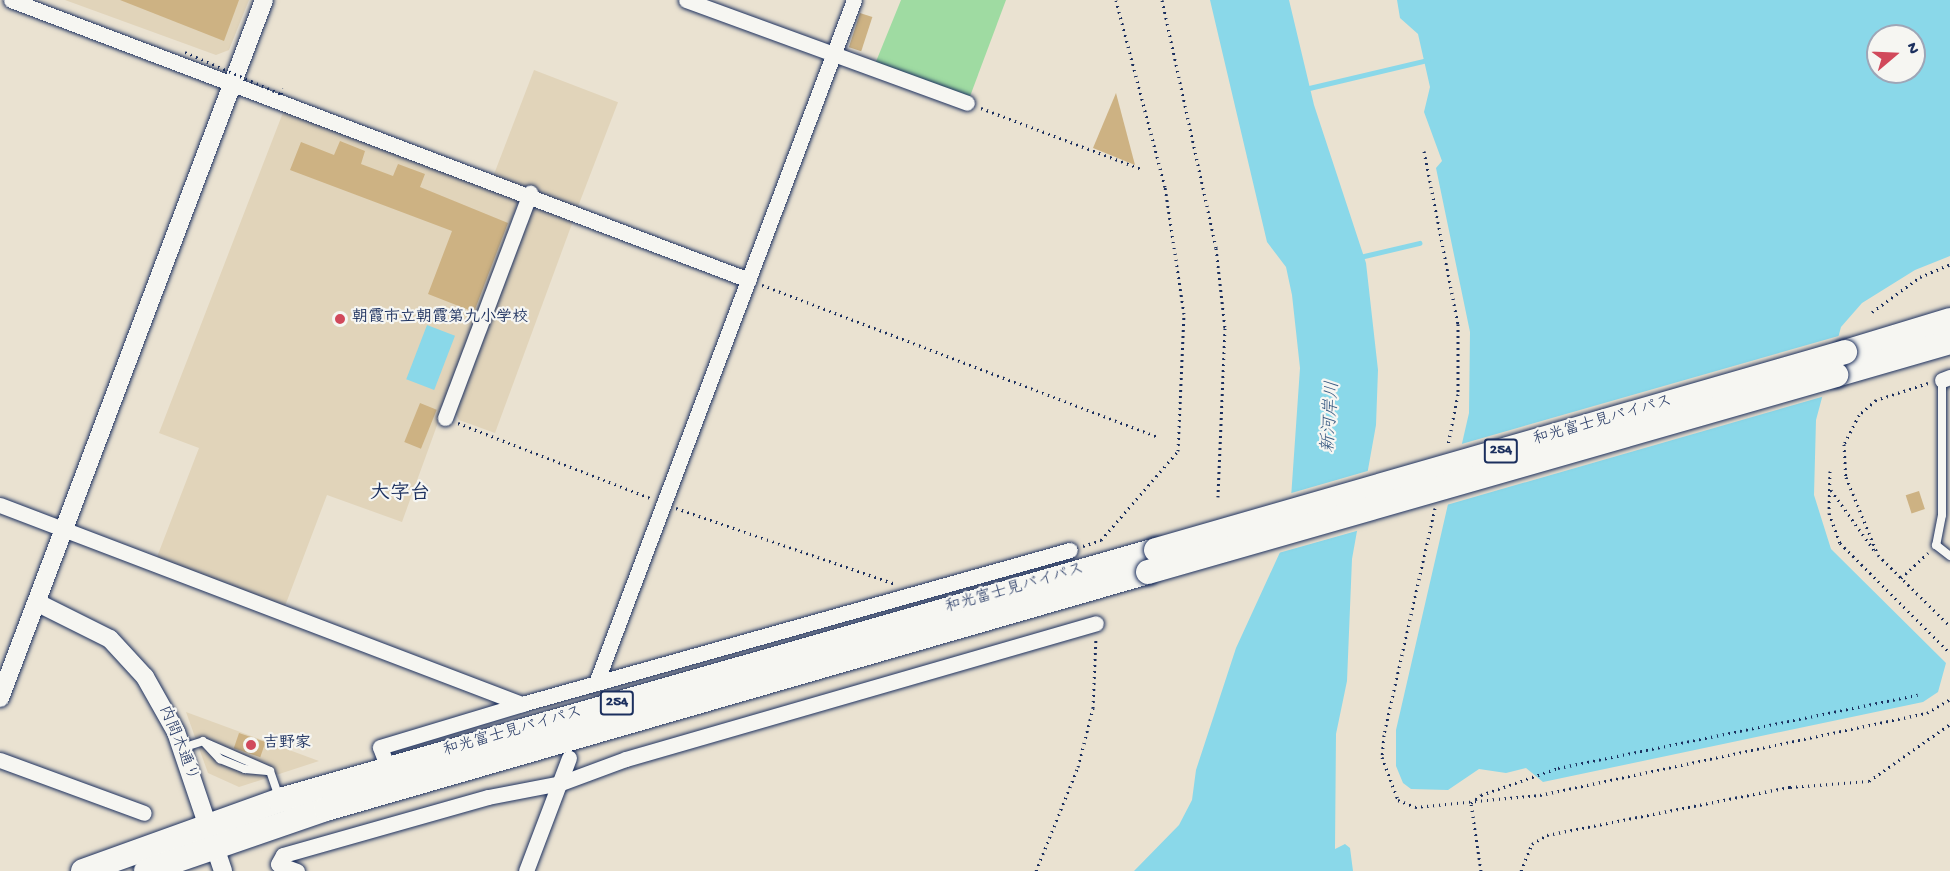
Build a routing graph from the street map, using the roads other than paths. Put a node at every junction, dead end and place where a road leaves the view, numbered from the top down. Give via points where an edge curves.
1 (11, 0) edge
2 (264, 0) edge
3 (686, 0) edge
4 (854, 0) edge
5 (834, 56) junction
6 (232, 84) junction
7 (967, 103) road end
8 (530, 194) junction
9 (749, 280) junction
10 (1950, 320) edge
11 (1950, 342) edge
12 (1946, 379) edge
13 (445, 418) dead end
14 (0, 506) edge
15 (64, 529) junction
16 (1070, 550) road end
17 (1950, 556) edge
18 (1152, 561) junction
19 (38, 603) junction
20 (1096, 623) road end
21 (596, 684) junction
22 (0, 698) edge
23 (522, 704) junction
24 (181, 748) junction
25 (569, 759) dead end
26 (0, 760) edge
27 (388, 768) junction
28 (561, 783) junction
29 (280, 800) junction
30 (144, 813) dead end
31 (211, 835) junction
32 (83, 871) edge
33 (146, 871) edge
34 (223, 871) edge
35 (297, 871) edge
36 (526, 871) edge

1 - 6 street
2 - 6 street
3 - 5 street
4 - 5 street
5 - 7 street
5 - 9 street
6 - 8 street
6 - 15 street
8 - 9 street
8 - 13 street
9 - 21 street
10 - 18 highway, 和光富士見バイパス / 254, bridge
11 - 18 highway, 和光富士見バイパス / 254, bridge
12 - 17 lane via 1942,515 1936,545
14 - 15 street
15 - 19 street
15 - 23 street
16 - 21 street
18 - 27 highway, 和光富士見バイパス / 254
18 - 31 highway, 和光富士見バイパス / 254 via 326,809
19 - 22 street
19 - 24 street, 内間木通り via 94,629 134,663 155,692
20 - 28 street via 626,759
21 - 23 street
23 - 27 street via 380,747
24 - 29 lane via 203,741 220,759 270,771
24 - 31 street, 内間木通り
25 - 28 street
26 - 30 street
27 - 29 highway, 和光富士見バイパス / 254
28 - 35 street via 488,797 283,855 278,864
28 - 36 street
29 - 31 highway, 和光富士見バイパス / 254
31 - 32 highway, 和光富士見バイパス / 254
31 - 33 highway, 和光富士見バイパス / 254
31 - 34 street, 内間木通り

